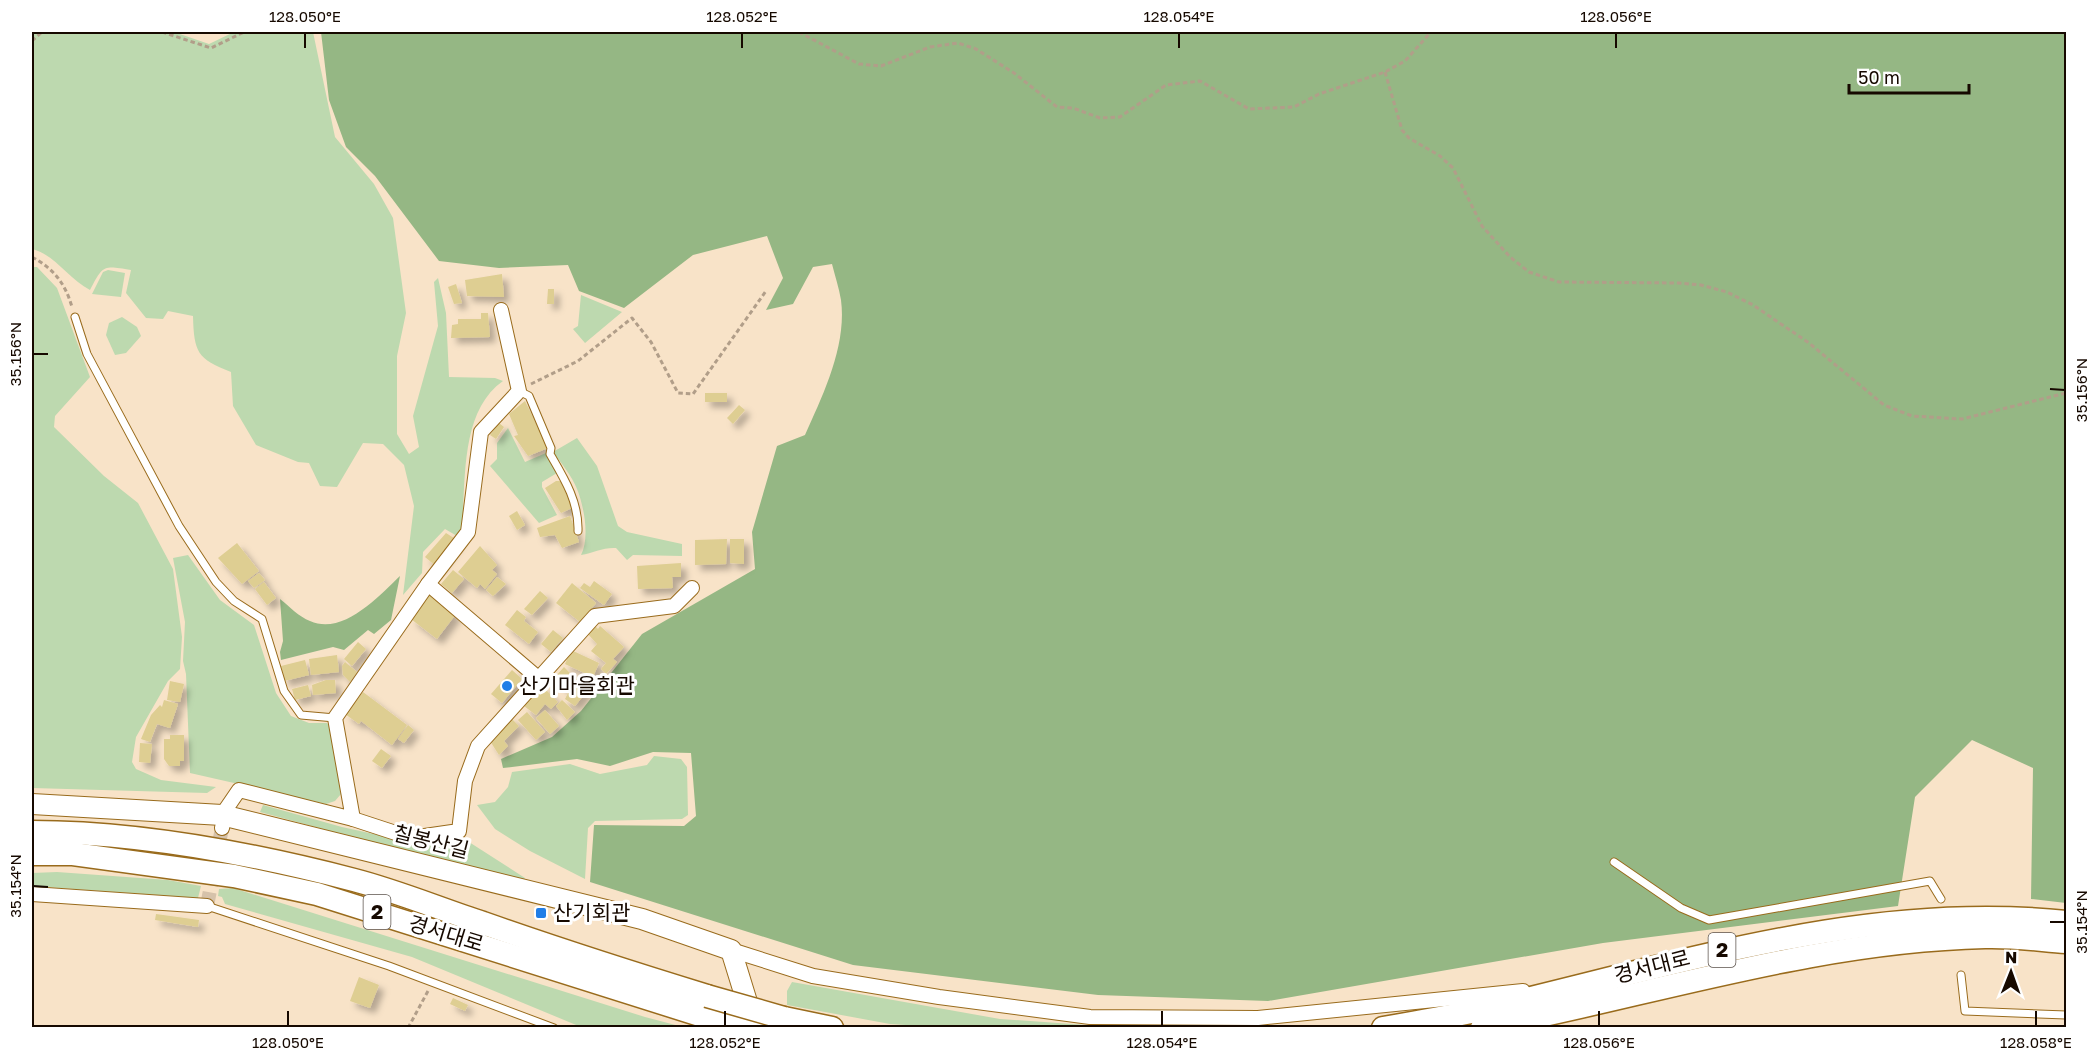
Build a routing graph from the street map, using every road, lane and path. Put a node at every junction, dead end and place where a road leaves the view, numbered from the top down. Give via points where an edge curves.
1 (42, 32) edge
2 (162, 32) edge
3 (244, 32) edge
4 (799, 32) edge
5 (1431, 32) edge
6 (32, 41) edge
7 (1385, 72) junction
8 (32, 257) edge
9 (766, 291) dead end
10 (501, 310) dead end
11 (75, 317) joint
12 (519, 391) junction
13 (2067, 393) edge
14 (578, 531) dead end
15 (428, 584) junction
16 (692, 588) dead end
17 (538, 678) junction
18 (335, 718) junction
19 (32, 804) edge
20 (353, 819) junction
21 (223, 822) junction
22 (32, 832) edge
23 (32, 854) edge
24 (1614, 862) dead end
25 (32, 894) edge
26 (1941, 899) dead end
27 (207, 906) joint
28 (2067, 922) edge
29 (2067, 942) edge
30 (731, 950) junction
31 (1961, 975) dead end
32 (433, 982) junction
33 (1582, 985) junction
34 (2067, 1015) edge
35 (408, 1028) edge
36 (554, 1028) edge
37 (741, 1028) edge
38 (755, 1028) edge
39 (832, 1028) edge
40 (1383, 1028) edge
41 (1482, 1028) edge

1 - 6 path
2 - 3 path via 211,48
4 - 7 path via 859,64 881,66 930,46 958,42 1014,72 1057,107 1100,118 1120,117 1166,85 1200,81 1249,109 1274,110 1294,107 1319,94
5 - 7 path via 1405,62
7 - 13 path via 1402,130 1446,160 1482,226 1529,272 1559,282 1679,283 1727,292 1809,343 1884,405 1912,416 1962,419
8 - 11 path via 63,282
9 - 12 path via 693,394 678,393 651,342 632,318 578,361
10 - 12 street
11 - 18 lane via 87,354 179,526 216,582 234,602 262,620 284,691 300,716
12 - 14 lane via 529,396 550,454 570,489 579,520
12 - 15 street via 481,432 468,532
15 - 17 street
15 - 18 street
16 - 17 street via 674,606 595,616
17 - 20 street via 478,746 465,781 459,831 411,838
18 - 20 street
19 - 21 street, 칠봉산길
20 - 21 street via 239,790
21 - 30 street, 칠봉산길 via 642,919
22 - 39 main road, 경서대로 / 2, bridge via 166,843 242,854 356,880 586,959 784,1018
23 - 37 main road, 경서대로 / 2 via 73,854 234,876 318,894
24 - 26 lane via 1681,908 1709,920 1930,881
25 - 27 street
27 - 32 lane
28 - 33 main road, 경서대로 / 2 via 1975,916 1918,921 1757,942
29 - 41 main road, 경서대로 / 2 via 1986,937 1866,948 1785,961
30 - 33 street via 813,976 1090,1017 1258,1018
30 - 38 street
31 - 34 lane via 1965,1011
32 - 35 path
32 - 36 lane
33 - 40 main road, 경서대로 / 2

